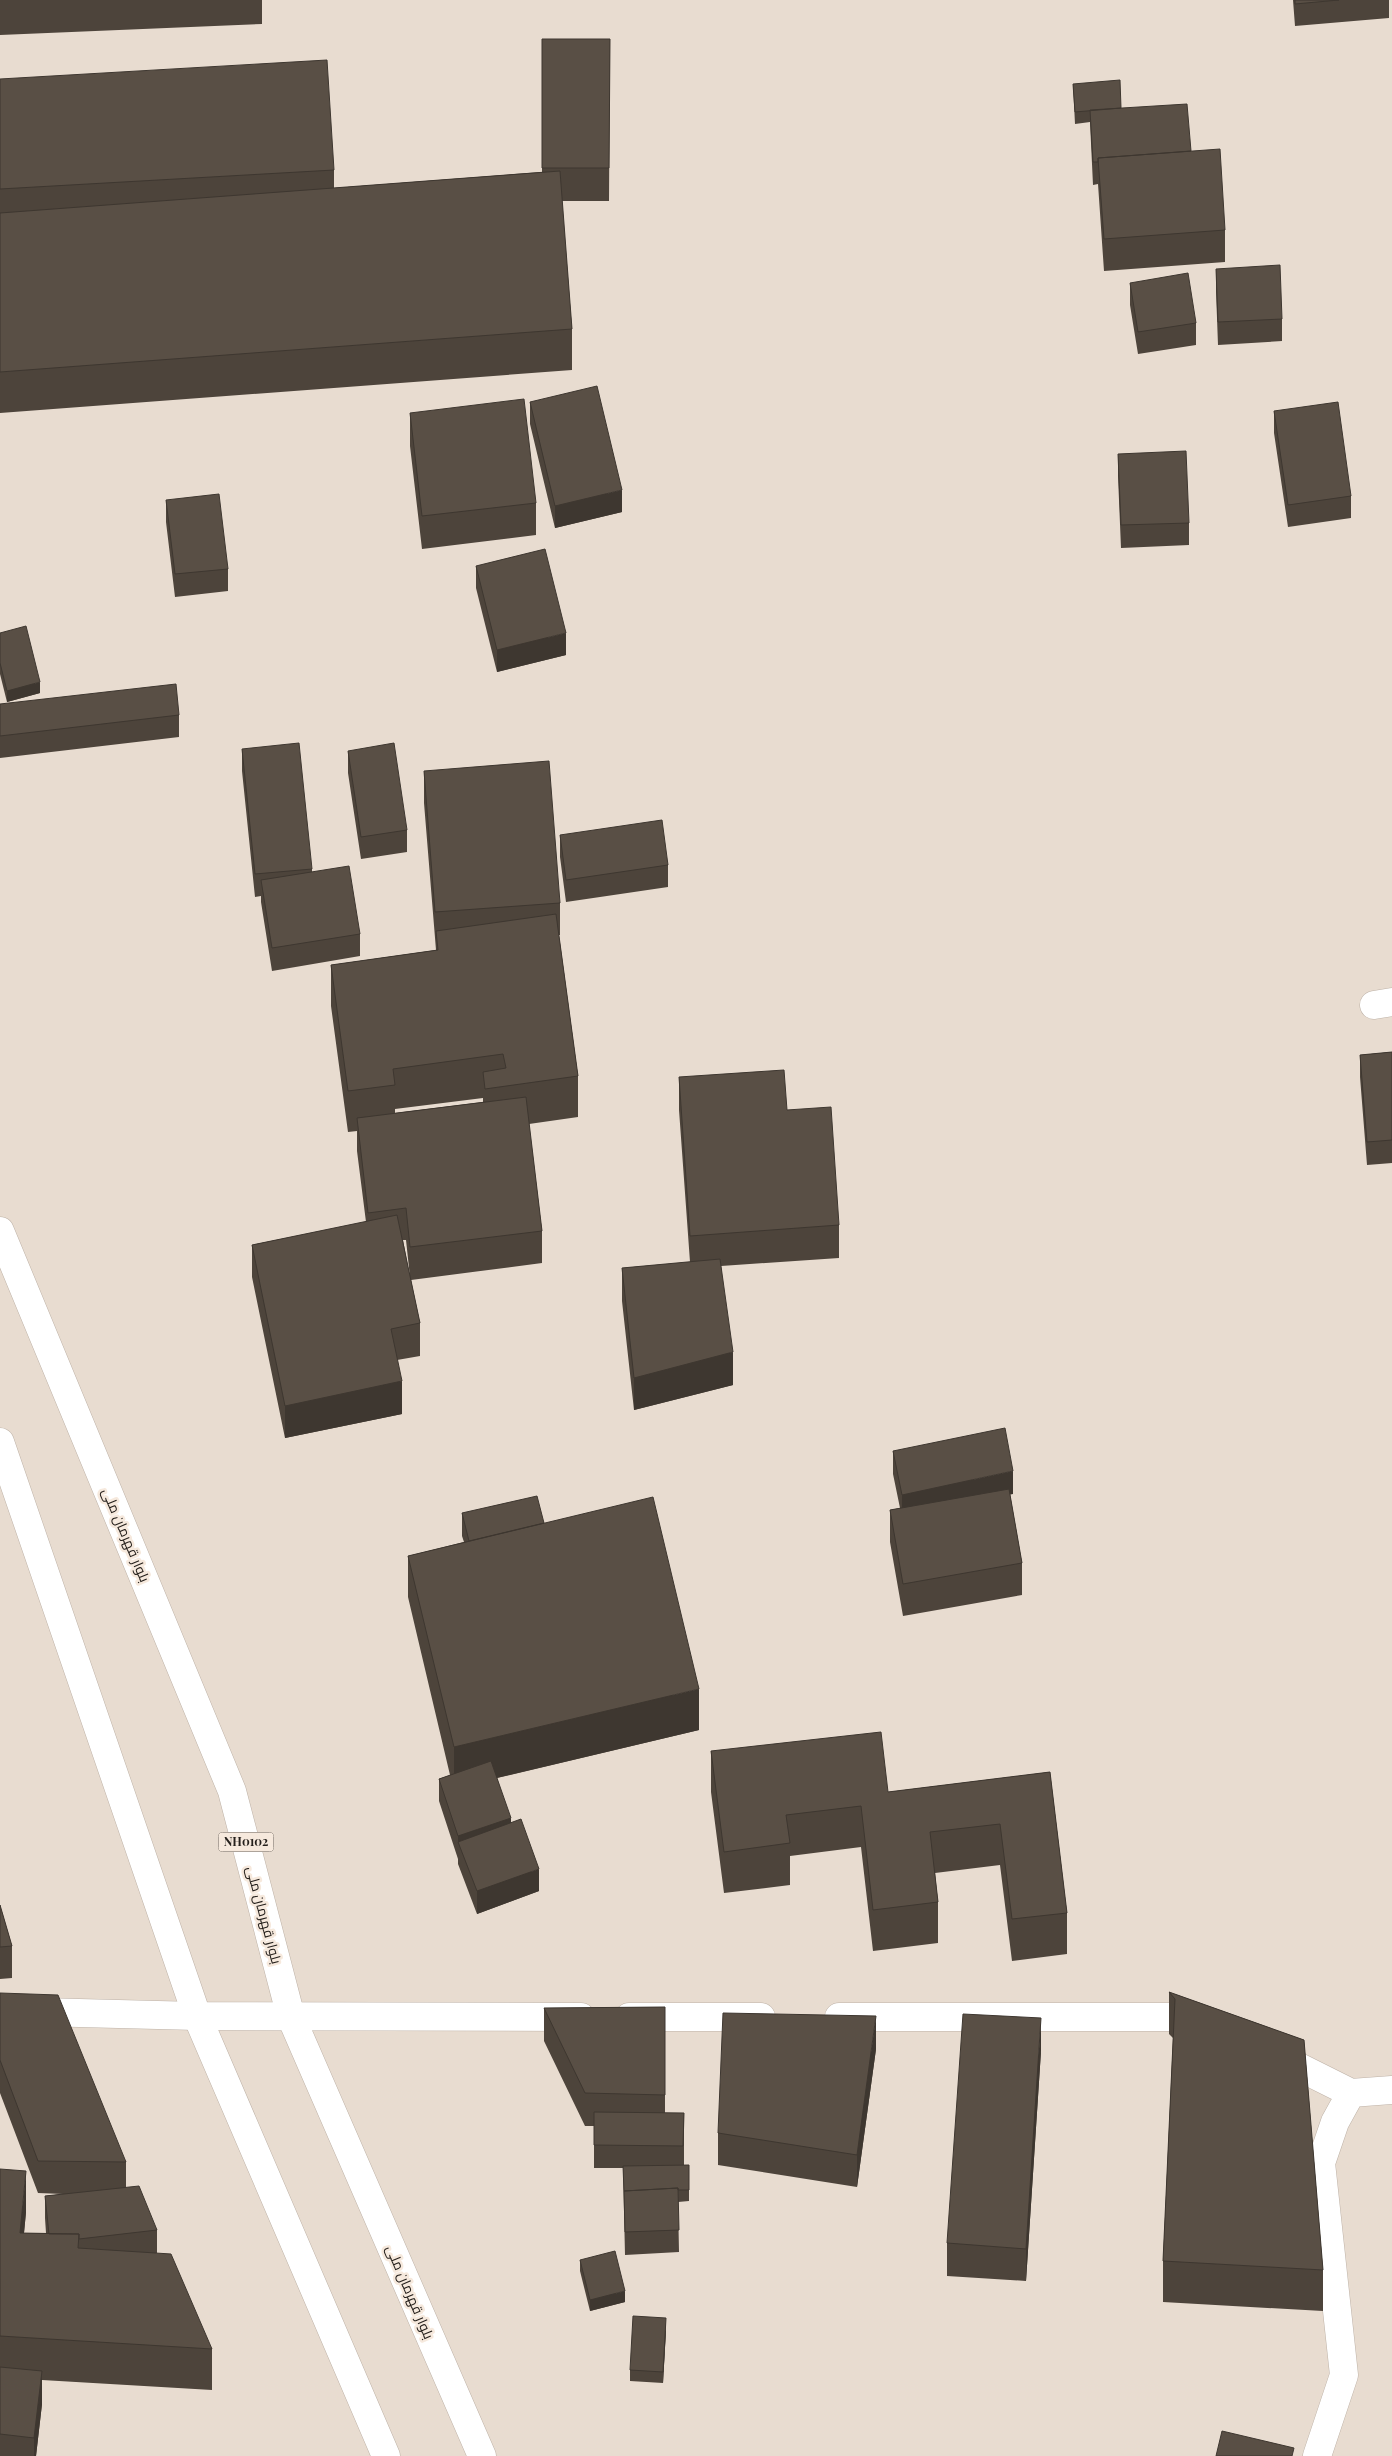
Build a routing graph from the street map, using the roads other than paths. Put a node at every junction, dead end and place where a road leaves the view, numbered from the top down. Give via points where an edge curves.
1 (0, 1231) edge
2 (0, 1442) edge
3 (0, 2011) edge
4 (197, 2016) junction
5 (291, 2017) junction
6 (789, 2017) edge
7 (819, 2017) edge
8 (1392, 2090) edge
9 (1351, 2093) junction
10 (386, 2456) edge
11 (482, 2456) edge
12 (1317, 2456) edge

1 - 5 main road, بلوار قهرمان ملی / NH0102 via 232,1791
2 - 4 main road
3 - 4 main road
4 - 5 main road
4 - 10 main road
5 - 6 main road
5 - 11 main road, بلوار قهرمان ملی / NH0102
7 - 9 main road via 1197,2017
8 - 9 main road
9 - 12 main road via 1335,2122 1321,2163 1344,2375

